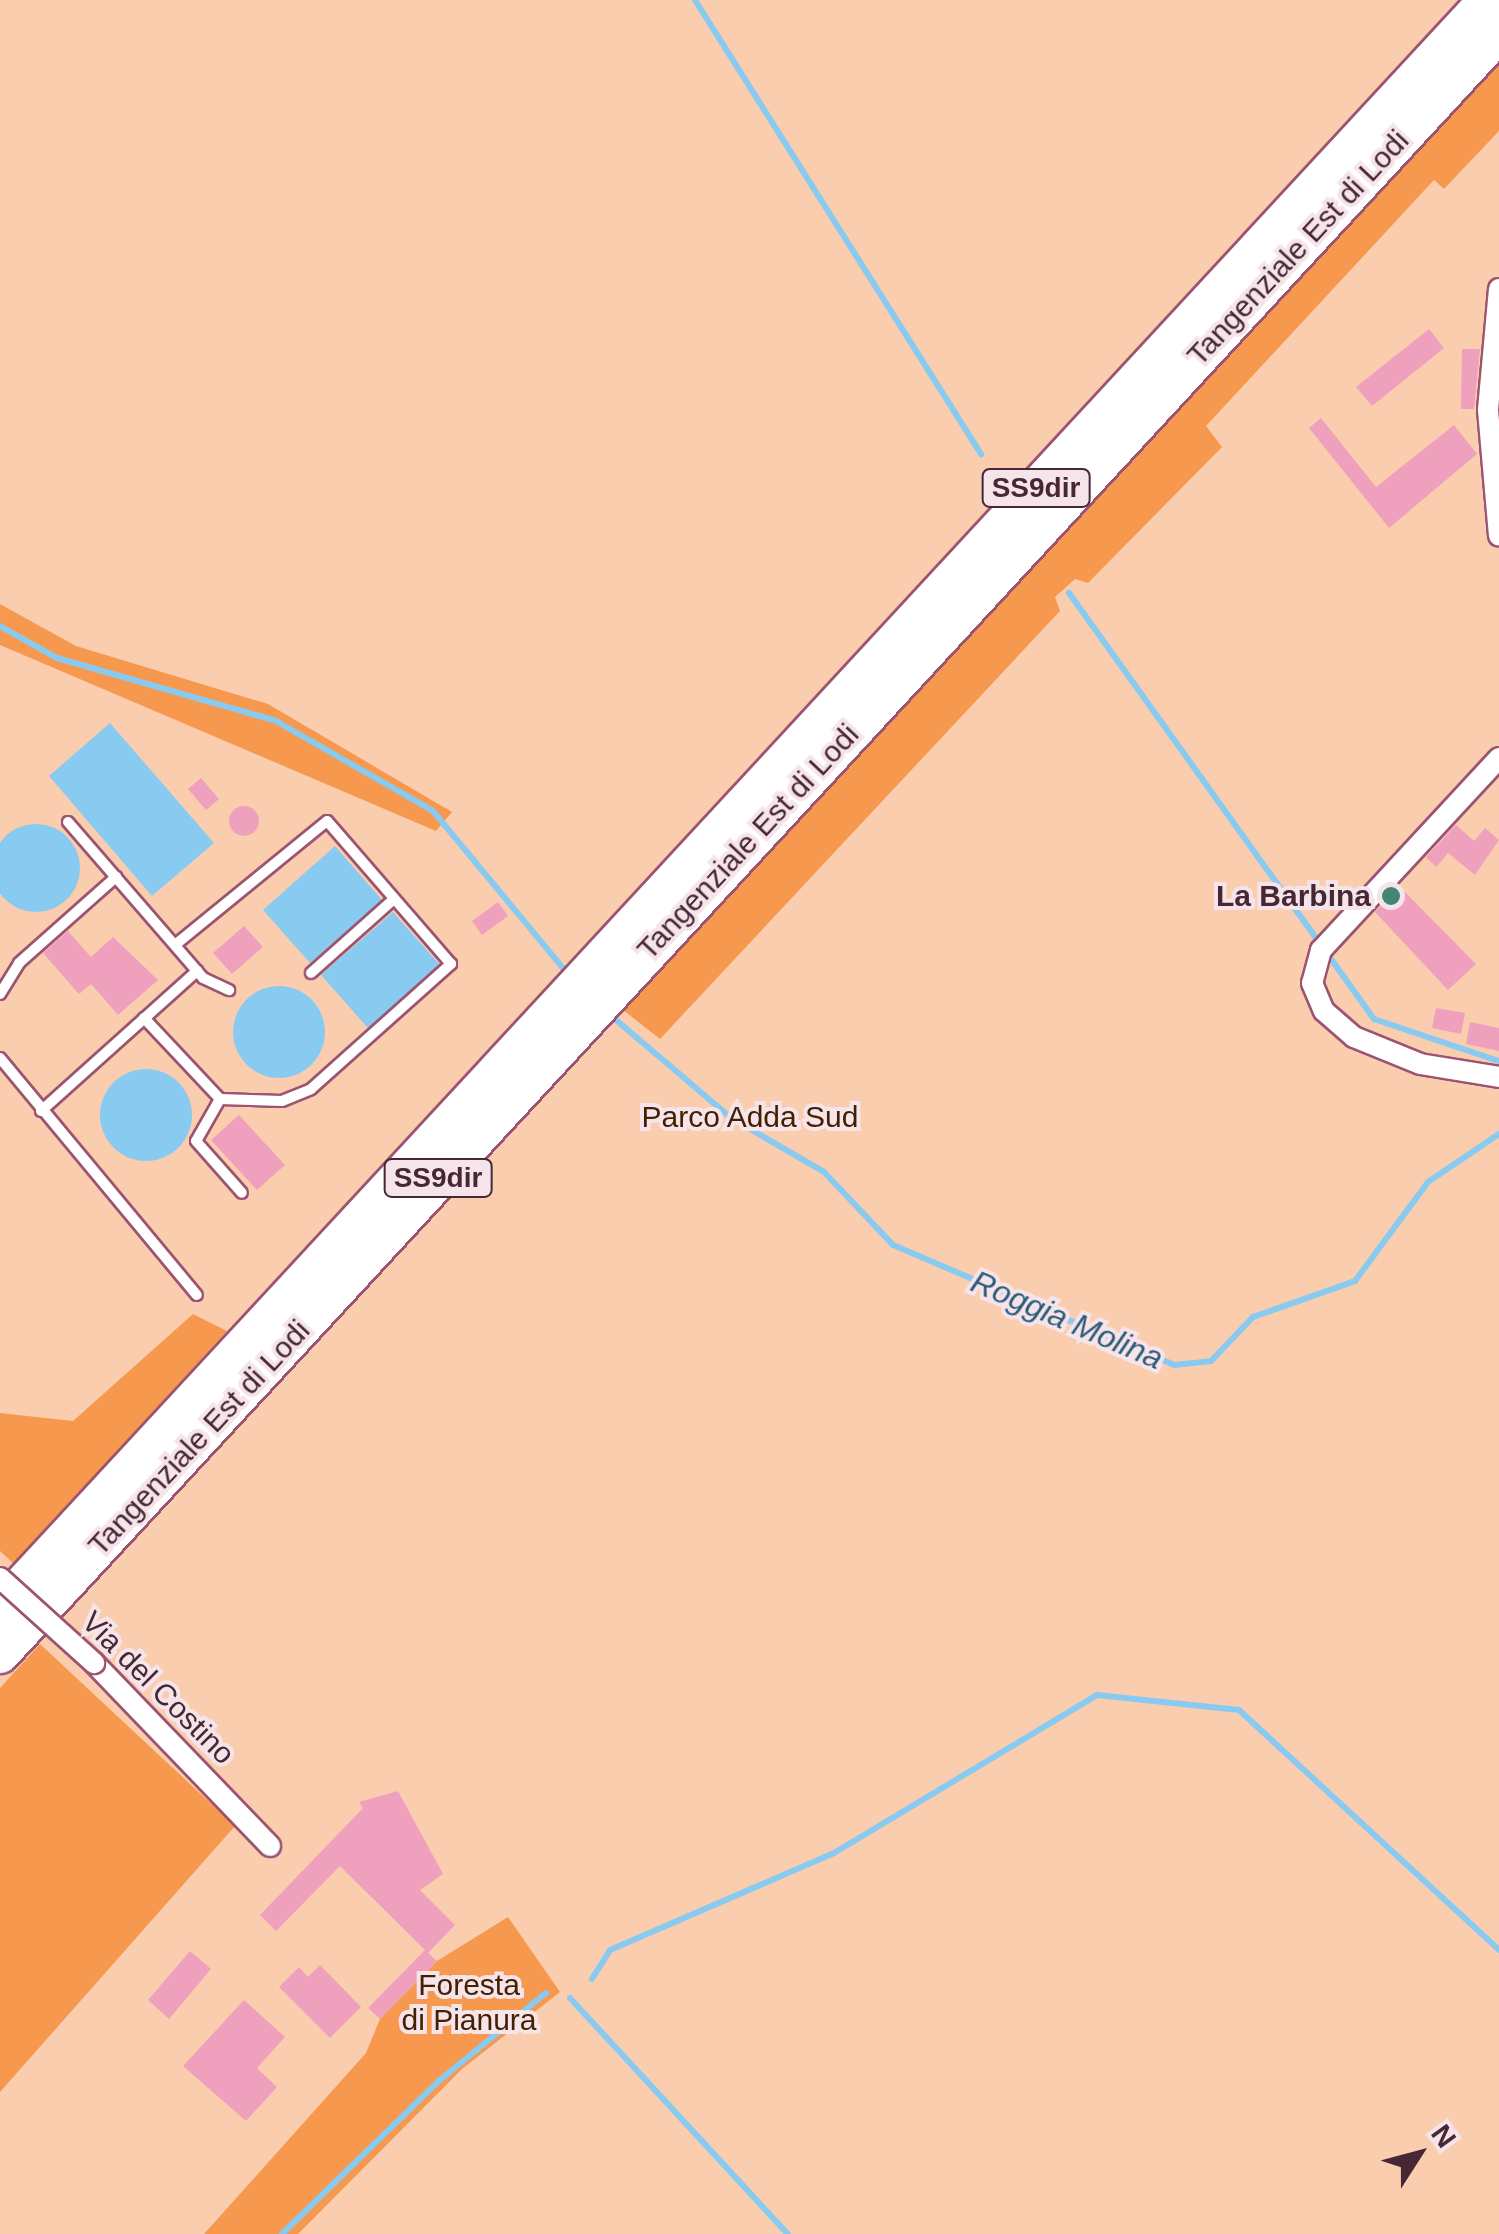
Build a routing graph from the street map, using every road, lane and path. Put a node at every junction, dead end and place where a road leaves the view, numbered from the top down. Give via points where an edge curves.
1 (1488, 0) edge
2 (1499, 33) edge
3 (1499, 289) edge
4 (1499, 536) edge
5 (1499, 758) edge
6 (68, 822) dead end
7 (116, 877) junction
8 (394, 899) junction
9 (174, 945) junction
10 (197, 972) junction
11 (311, 973) dead end
12 (228, 990) dead end
13 (589, 993) junction
14 (0, 994) edge
15 (144, 1018) junction
16 (0, 1058) edge
17 (1499, 1077) edge
18 (220, 1099) junction
19 (41, 1110) junction
20 (242, 1194) dead end
21 (197, 1295) dead end
22 (262, 1346) junction
23 (0, 1578) edge
24 (0, 1609) edge
25 (0, 1654) edge
26 (270, 1846) dead end

1 - 13 highway, Tangenziale Est di Lodi / SS9dir
2 - 13 highway, Tangenziale Est di Lodi / SS9dir
3 - 4 street via 1488,410
5 - 17 street via 1326,944 1312,983 1340,1028 1420,1064
6 - 7 lane
7 - 9 lane
7 - 14 lane via 19,963
8 - 9 lane via 327,821
8 - 11 lane
8 - 18 lane via 451,964 311,1089 282,1101
9 - 10 lane
10 - 12 lane
10 - 15 lane
13 - 22 highway, Tangenziale Est di Lodi / SS9dir
15 - 18 lane
15 - 19 lane
16 - 19 lane
18 - 20 lane via 196,1140
19 - 21 lane
22 - 24 highway, Tangenziale Est di Lodi / SS9dir
22 - 25 highway, Tangenziale Est di Lodi / SS9dir
23 - 26 street, Via del Costino, bridge via 94,1663

